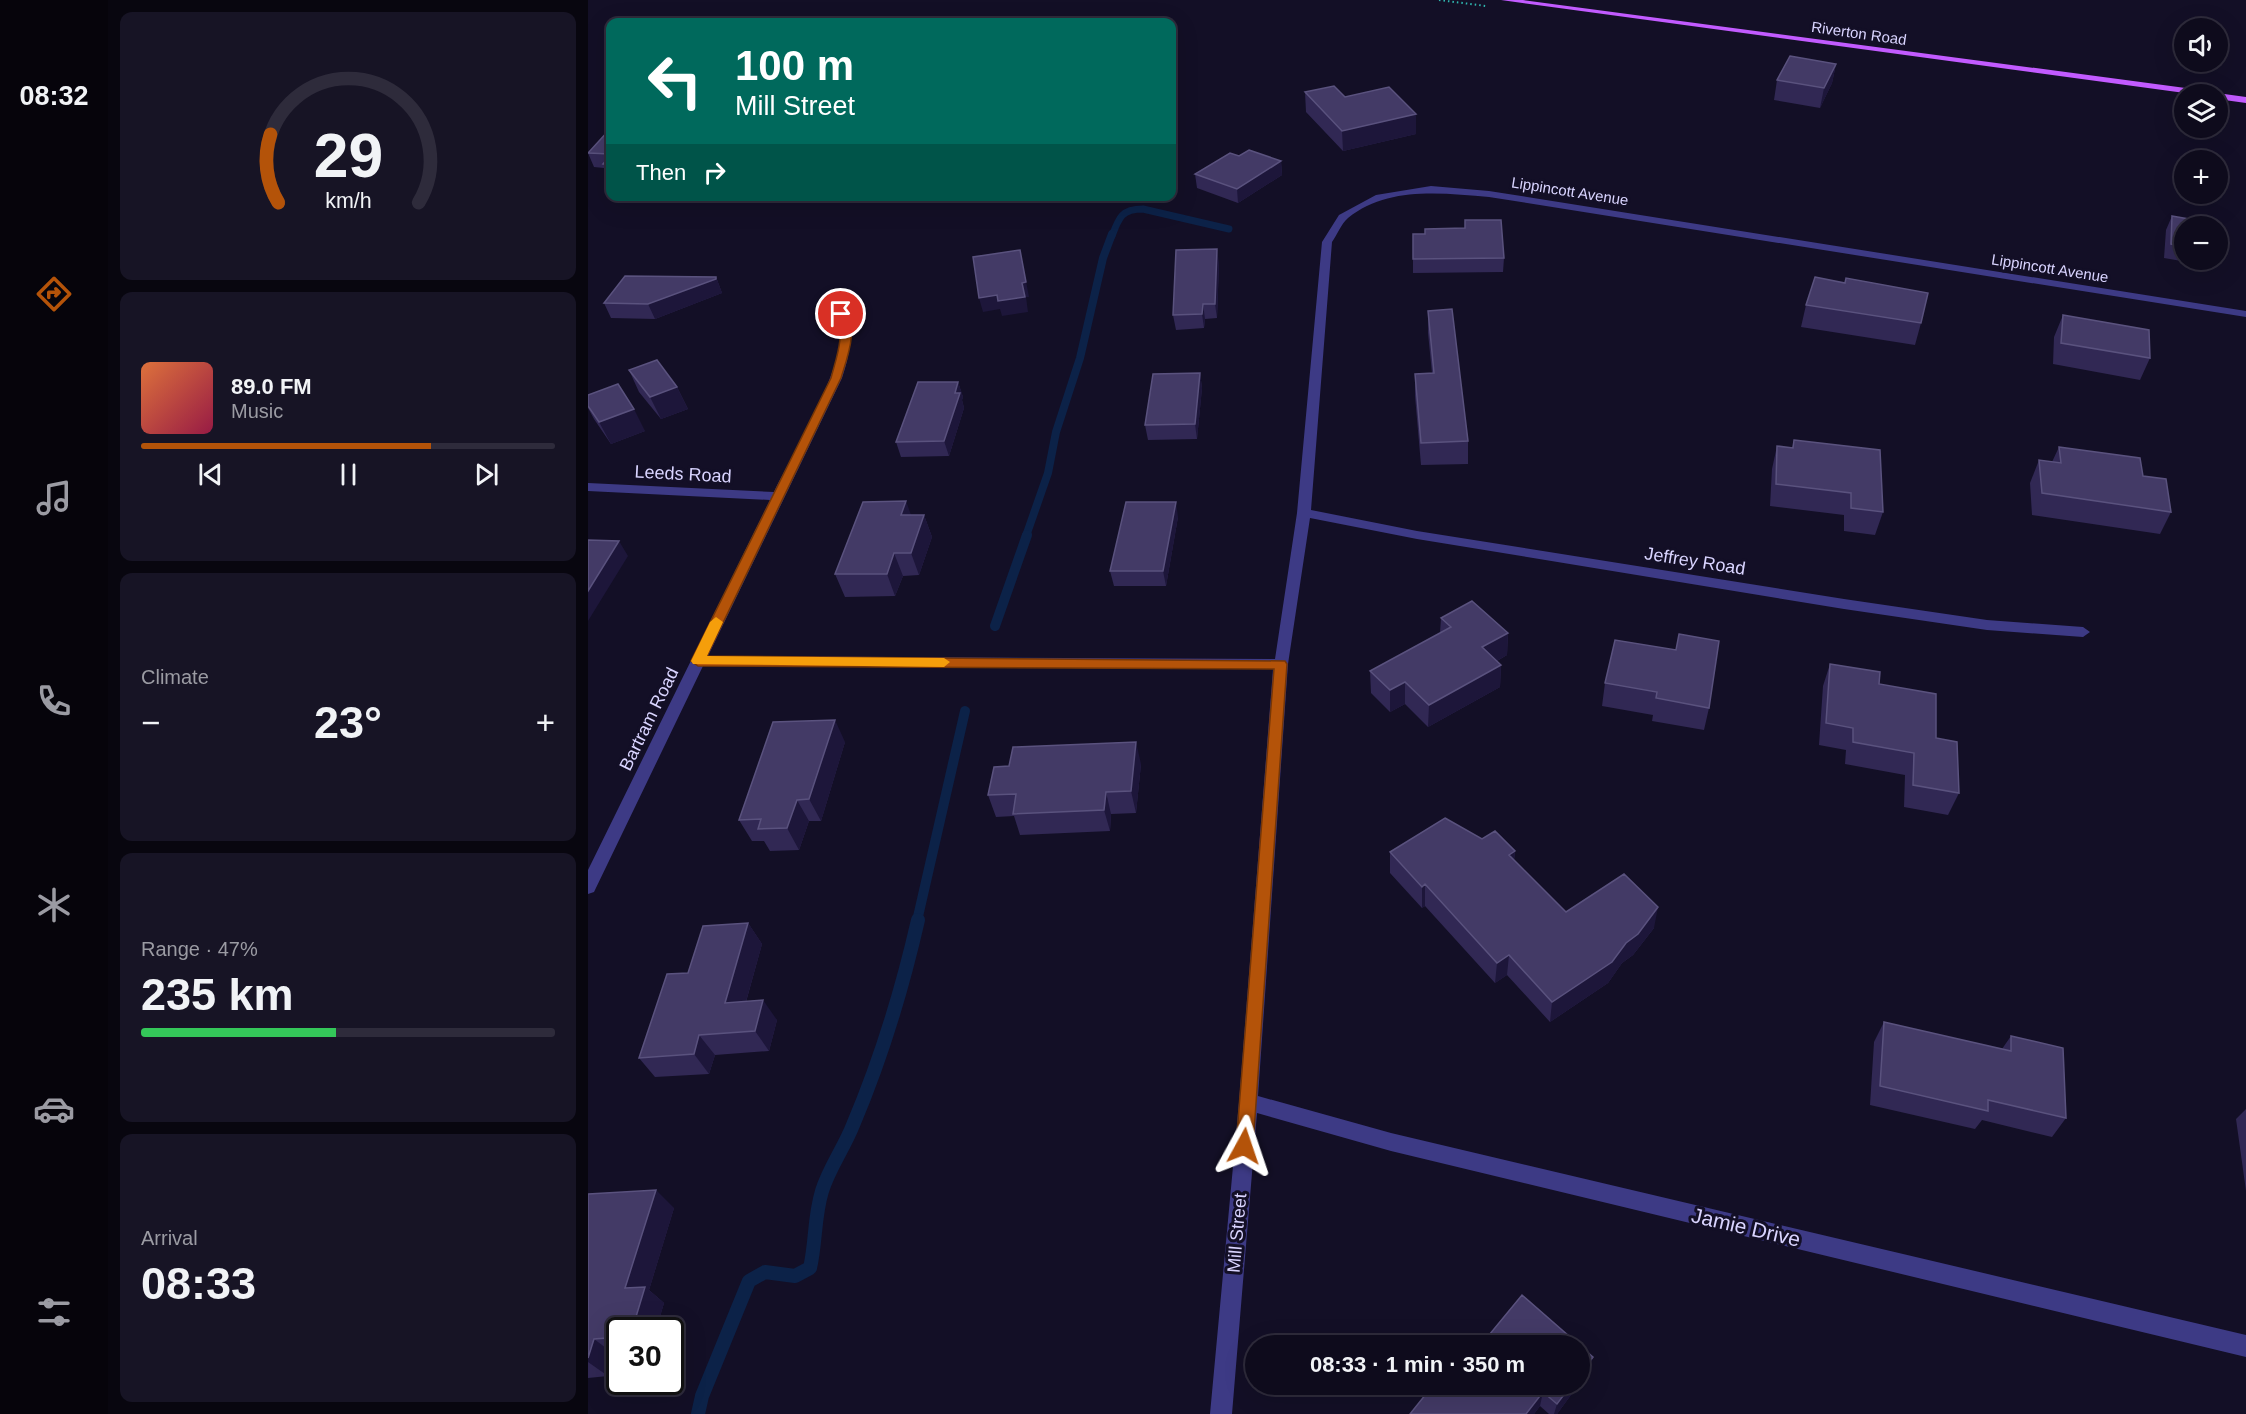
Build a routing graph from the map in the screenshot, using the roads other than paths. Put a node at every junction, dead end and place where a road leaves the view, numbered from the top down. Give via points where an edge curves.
1 (1505, 0) edge
2 (2174, 89) edge
3 (2228, 98) edge
4 (2246, 100) edge
5 (835, 304) dead end
6 (2246, 314) edge
7 (588, 487) edge
8 (777, 496) junction
9 (1304, 513) junction
10 (2083, 632) dead end
11 (698, 661) junction
12 (1281, 664) junction
13 (588, 887) edge
14 (1248, 1102) junction
15 (2246, 1346) edge
16 (1221, 1414) edge

1 - 2 main road, Riverton Road
3 - 4 main road
5 - 8 street, Bartram Road via 846,326 836,378
6 - 9 street, Lippincott Avenue via 1489,194 1404,191 1380,197 1343,217 1327,242
7 - 8 street, Leeds Road
8 - 11 street, Bartram Road
9 - 10 street, Jeffrey Road via 1844,604 1987,625
9 - 12 street, Lippincott Avenue
11 - 12 street
11 - 13 street, Bartram Road
12 - 14 street, Mill Street
14 - 15 street, Jamie Drive via 1403,1145
14 - 16 street, Mill Street

